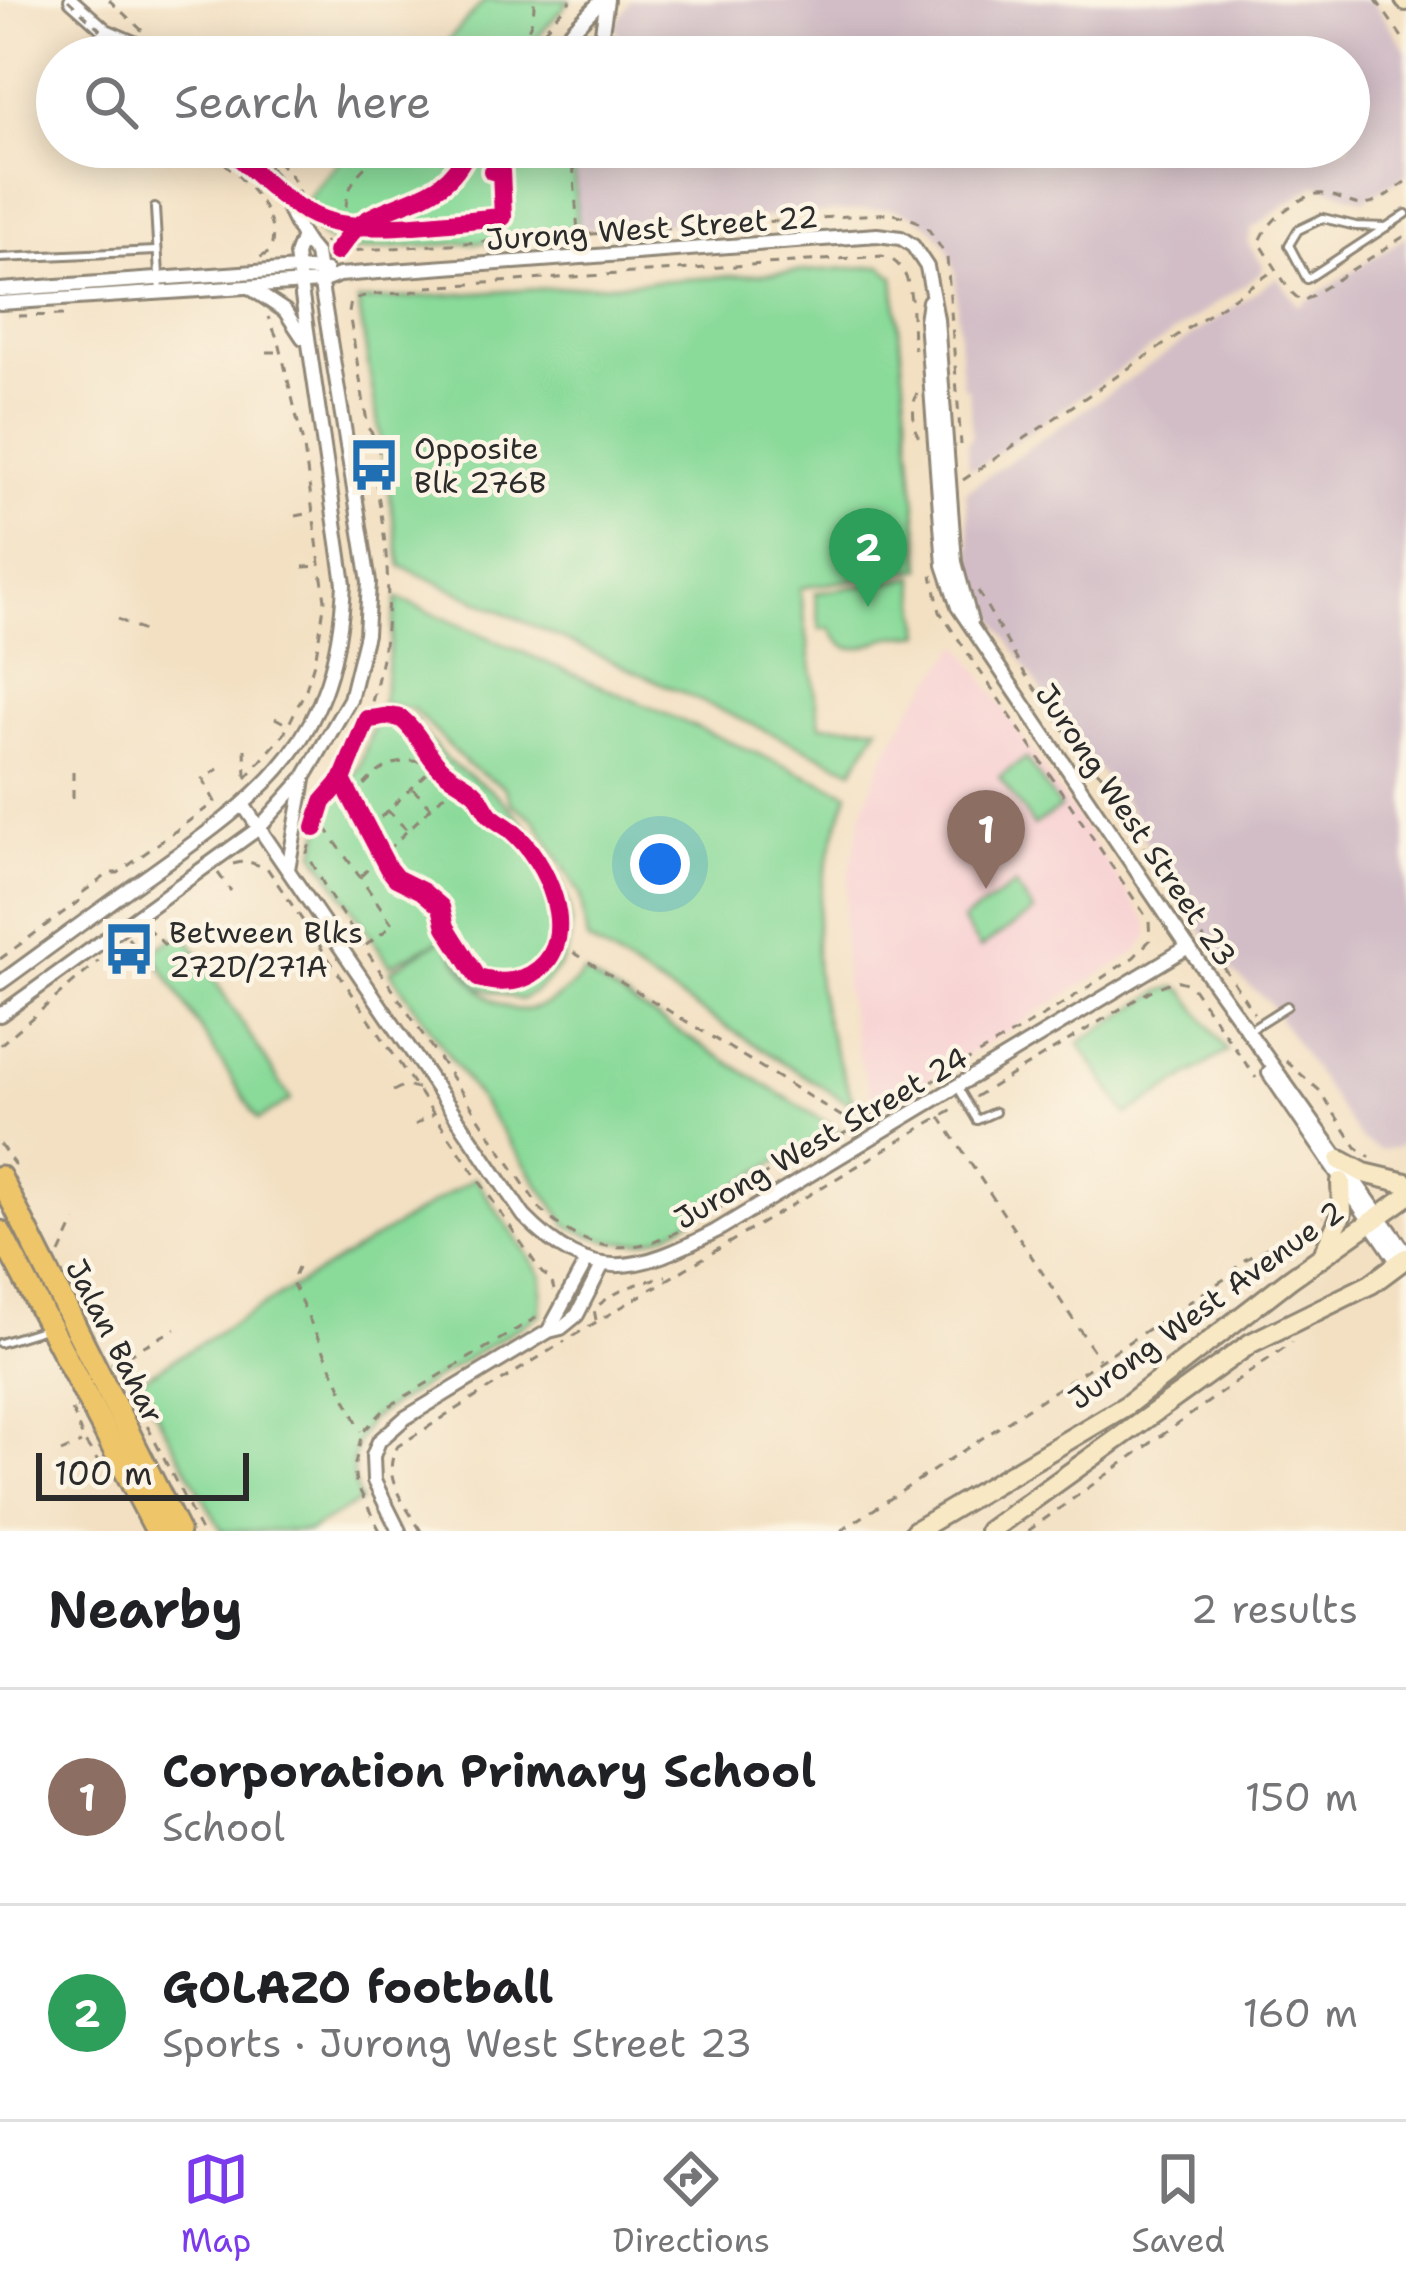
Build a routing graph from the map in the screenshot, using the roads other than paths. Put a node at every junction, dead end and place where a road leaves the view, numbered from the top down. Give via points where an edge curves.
1 (69, 0) edge
2 (604, 0) edge
3 (106, 31) junction
4 (108, 36) edge
5 (118, 36) edge
6 (567, 36) edge
7 (600, 36) edge
8 (262, 168) edge
9 (155, 208) dead end
10 (1406, 214) edge
11 (1387, 227) junction
12 (302, 239) junction
13 (156, 251) junction
14 (0, 258) edge
15 (320, 275) junction
16 (299, 277) junction
17 (159, 286) junction
18 (247, 286) junction
19 (0, 290) edge
20 (930, 294) joint
21 (0, 302) edge
22 (307, 344) junction
23 (304, 778) junction
24 (244, 806) junction
25 (260, 827) junction
26 (288, 868) junction
27 (1188, 947) junction
28 (0, 983) edge
29 (1287, 1006) dead end
30 (0, 1016) edge
31 (1246, 1032) junction
32 (1263, 1055) junction
33 (957, 1086) junction
34 (995, 1112) dead end
35 (1340, 1160) junction
36 (0, 1177) edge
37 (1341, 1182) junction
38 (1406, 1183) edge
39 (1406, 1197) edge
40 (1374, 1221) junction
41 (0, 1232) edge
42 (1323, 1255) junction
43 (1404, 1258) edge
44 (587, 1260) junction
45 (603, 1264) junction
46 (53, 1286) junction
47 (44, 1317) junction
48 (549, 1331) junction
49 (0, 1343) edge
50 (157, 1531) edge
51 (178, 1531) edge
52 (399, 1531) edge
53 (915, 1531) edge
54 (989, 1531) edge

1 - 3 street
2 - 6 street
2 - 7 street
3 - 4 street
3 - 5 street
8 - 12 street
9 - 13 lane
10 - 11 lane
11 - 11 lane via 1307,279 1290,251 1290,239 1315,220
12 - 15 street
12 - 16 street
13 - 14 lane
13 - 17 lane
15 - 16 street, Jurong West Street 22
15 - 20 street, Jurong West Street 22 via 877,235 913,246 927,267
15 - 23 street via 369,582 350,699
16 - 17 street
16 - 18 street
16 - 22 street
17 - 18 street
17 - 19 street
17 - 21 street
18 - 22 street via 285,310
20 - 27 street, Jurong West Street 23 via 944,566 958,607
22 - 24 street via 340,542 342,633 315,718 288,762
23 - 25 street
23 - 26 street
24 - 25 street, Jurong West Street 24
24 - 28 street
25 - 26 street, Jurong West Street 24
25 - 30 street
26 - 44 street, Jurong West Street 24 via 524,1216
27 - 31 street, Jurong West Street 23
27 - 33 street, Jurong West Street 24
29 - 31 lane
31 - 32 street, Jurong West Street 23
32 - 35 street, Jurong West Street 23
32 - 37 street, Jurong West Street 23
33 - 34 lane via 977,1120
33 - 45 street, Jurong West Street 24 via 664,1258
35 - 38 main road
35 - 40 street, Jurong West Street 23
36 - 46 main road, Jalan Bahar
37 - 40 street, Jurong West Street 23
37 - 42 main road via 1342,1213
39 - 40 main road, Jurong West Avenue 2
40 - 42 main road, Jurong West Avenue 2
40 - 43 street, Jurong West Street 23
41 - 47 main road, Jalan Bahar
42 - 53 main road, Jurong West Avenue 2 via 1127,1405
43 - 54 main road, Jurong West Avenue 2 via 1370,1284 1251,1343
44 - 45 street, Jurong West Street 24
44 - 48 street
45 - 48 street via 578,1316
46 - 47 main road
46 - 51 main road, Jalan Bahar
47 - 49 lane
47 - 50 main road, Jalan Bahar
48 - 52 street via 379,1441 374,1481

